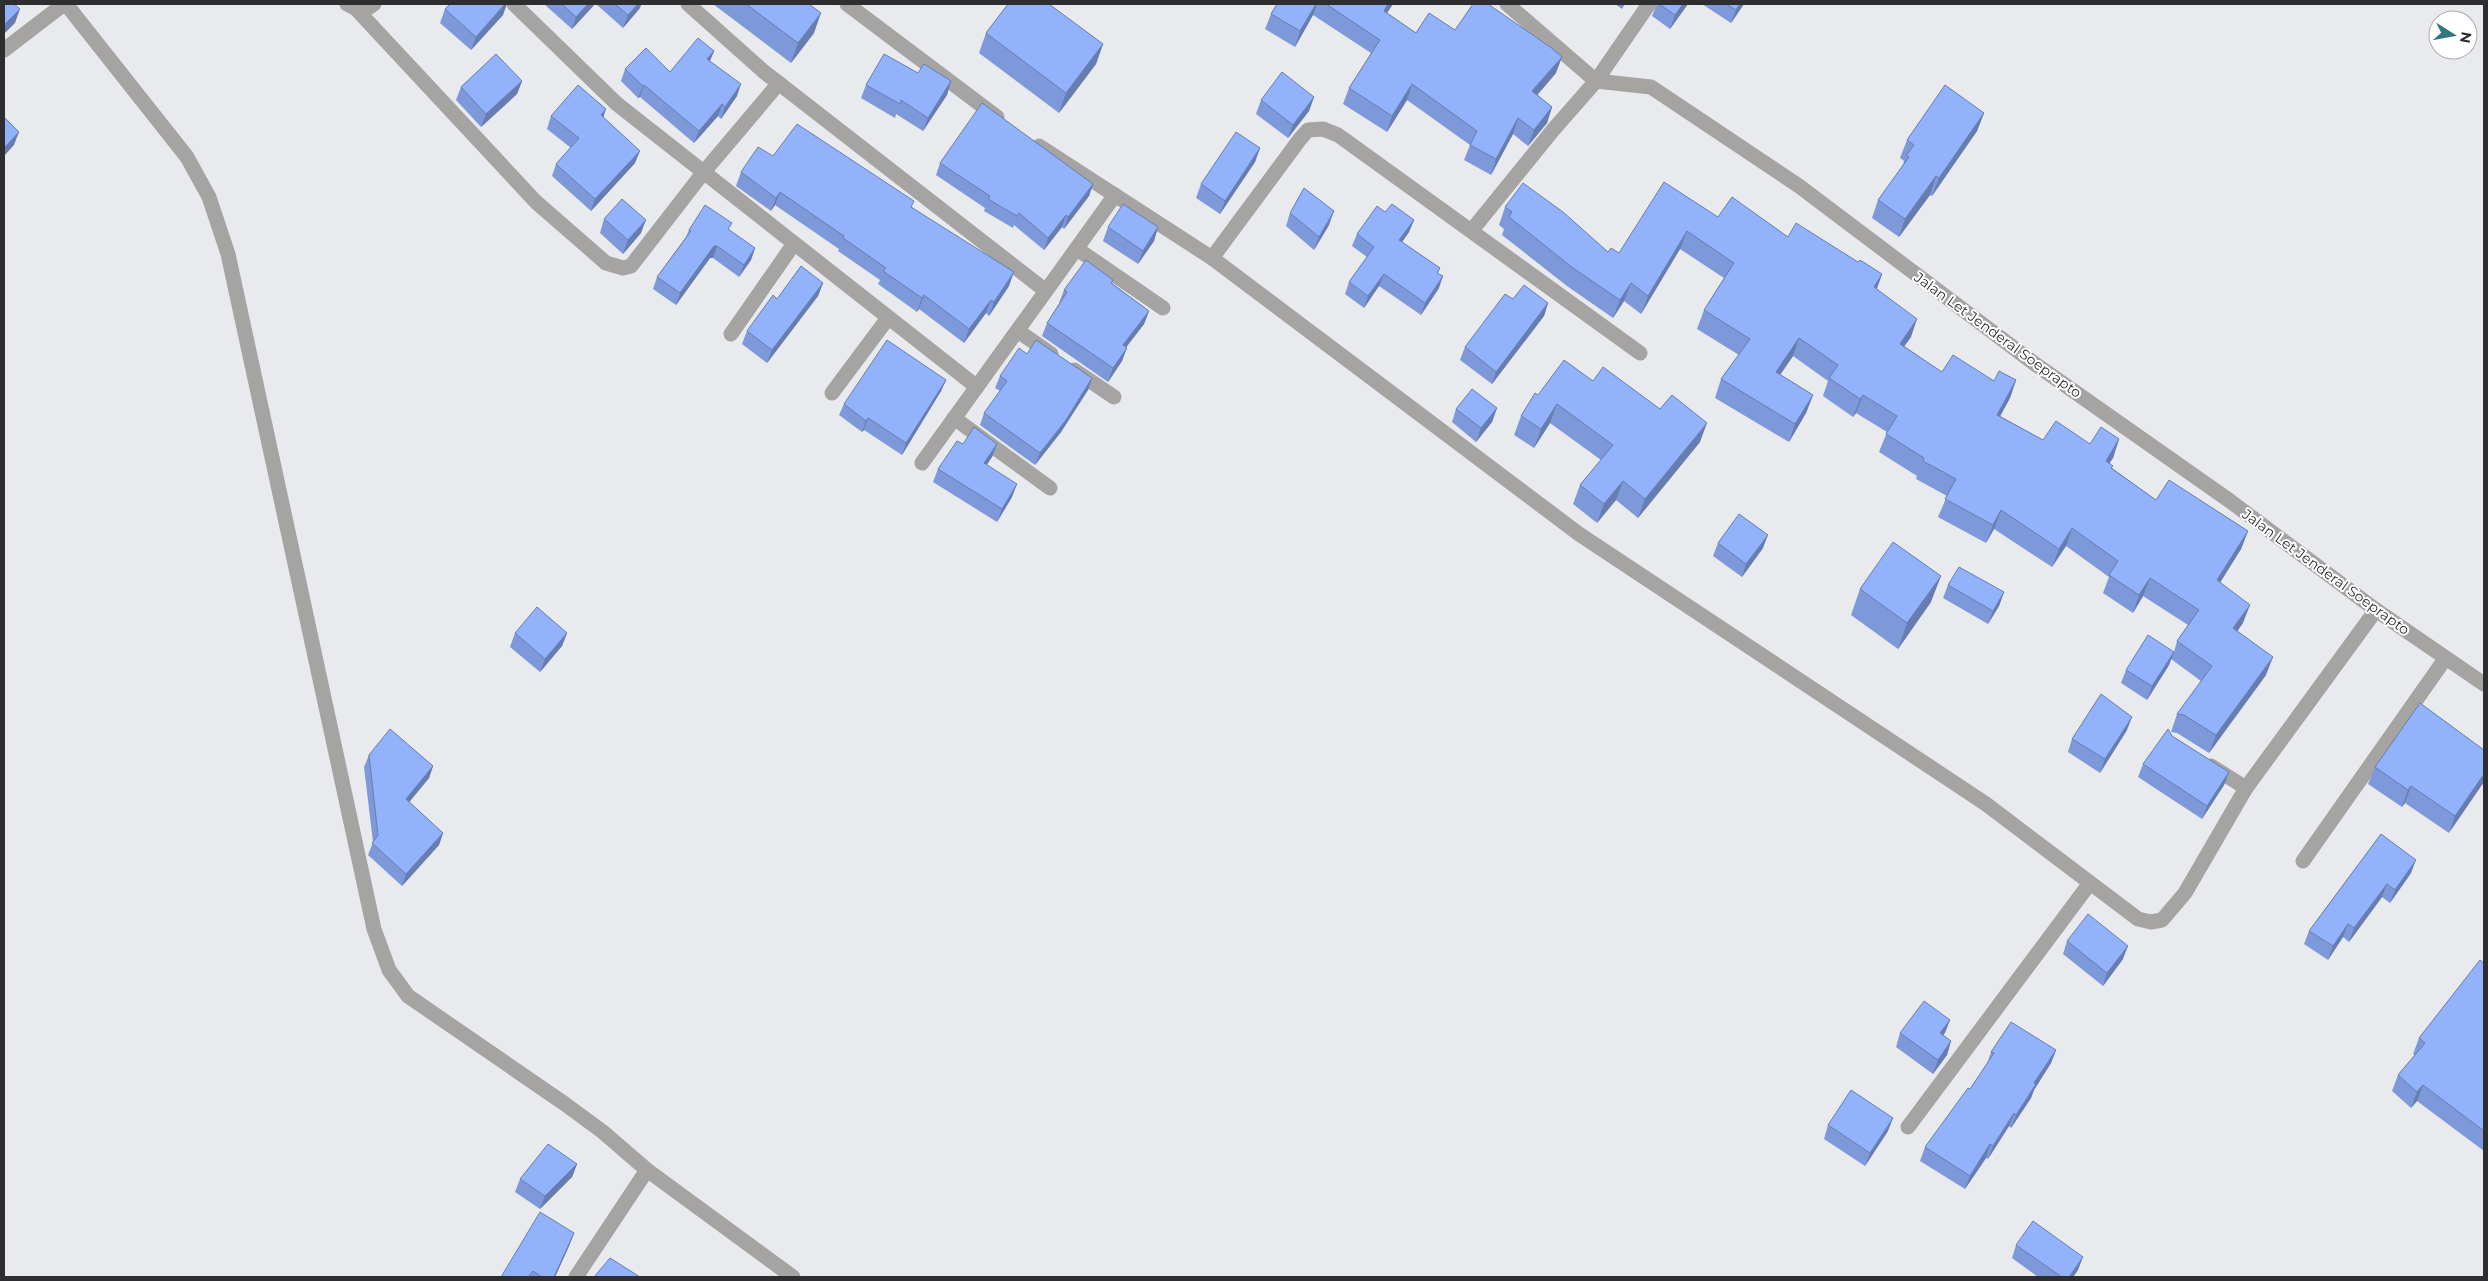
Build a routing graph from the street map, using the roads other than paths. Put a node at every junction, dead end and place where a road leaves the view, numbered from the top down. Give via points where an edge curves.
1 (65, 4) edge
2 (374, 4) edge
3 (514, 4) edge
4 (688, 4) edge
5 (847, 4) edge
6 (1507, 4) edge
7 (1649, 4) edge
8 (352, 8) edge
9 (4, 50) edge
10 (1596, 81) junction
11 (779, 83) junction
12 (1011, 128) edge
13 (1027, 138) edge
14 (703, 173) junction
15 (1116, 195) junction
16 (1472, 230) junction
17 (793, 244) junction
18 (1077, 249) junction
19 (1212, 258) junction
20 (1046, 291) junction
21 (1163, 308) dead end
22 (888, 318) junction
23 (1018, 331) junction
24 (732, 334) dead end
25 (1640, 352) dead end
26 (977, 387) junction
27 (832, 393) dead end
28 (1114, 397) dead end
29 (954, 418) junction
30 (922, 463) dead end
31 (1050, 488) dead end
32 (2376, 610) junction
33 (2445, 659) junction
34 (2484, 684) edge
35 (2197, 757) edge
36 (2246, 788) junction
37 (2303, 861) dead end
38 (2090, 883) junction
39 (1908, 1127) dead end
40 (647, 1170) junction
41 (576, 1277) edge
42 (794, 1277) edge

1 - 9 street
1 - 40 street via 187,157 209,197 228,254 374,929 389,970 408,996 565,1104
2 - 8 street via 364,11
3 - 14 street via 617,104
4 - 11 street
5 - 12 street
6 - 10 street
7 - 10 street
8 - 14 street via 536,202 612,265 631,266
10 - 16 street
10 - 32 street, Jalan Let Jenderal Soeprapto via 1652,87 1799,186 2035,364 2230,501
11 - 14 street
11 - 20 street
13 - 15 street
14 - 17 street
15 - 18 street
15 - 19 street
16 - 19 street via 1338,135 1315,128 1308,130 1300,139
16 - 25 street
17 - 22 street
17 - 24 street
18 - 20 street
18 - 21 street
19 - 38 street via 1580,534 1986,804
20 - 23 street
22 - 26 street
22 - 27 street
23 - 26 street
23 - 28 street
26 - 29 street
29 - 30 street
29 - 31 street
32 - 33 street, Jalan Let Jenderal Soeprapto
32 - 36 street
33 - 34 street, Jalan Let Jenderal Soeprapto
33 - 37 street
35 - 36 street
36 - 38 street via 2185,893 2165,918 2157,922 2138,918
38 - 39 street
40 - 41 street
40 - 42 street

